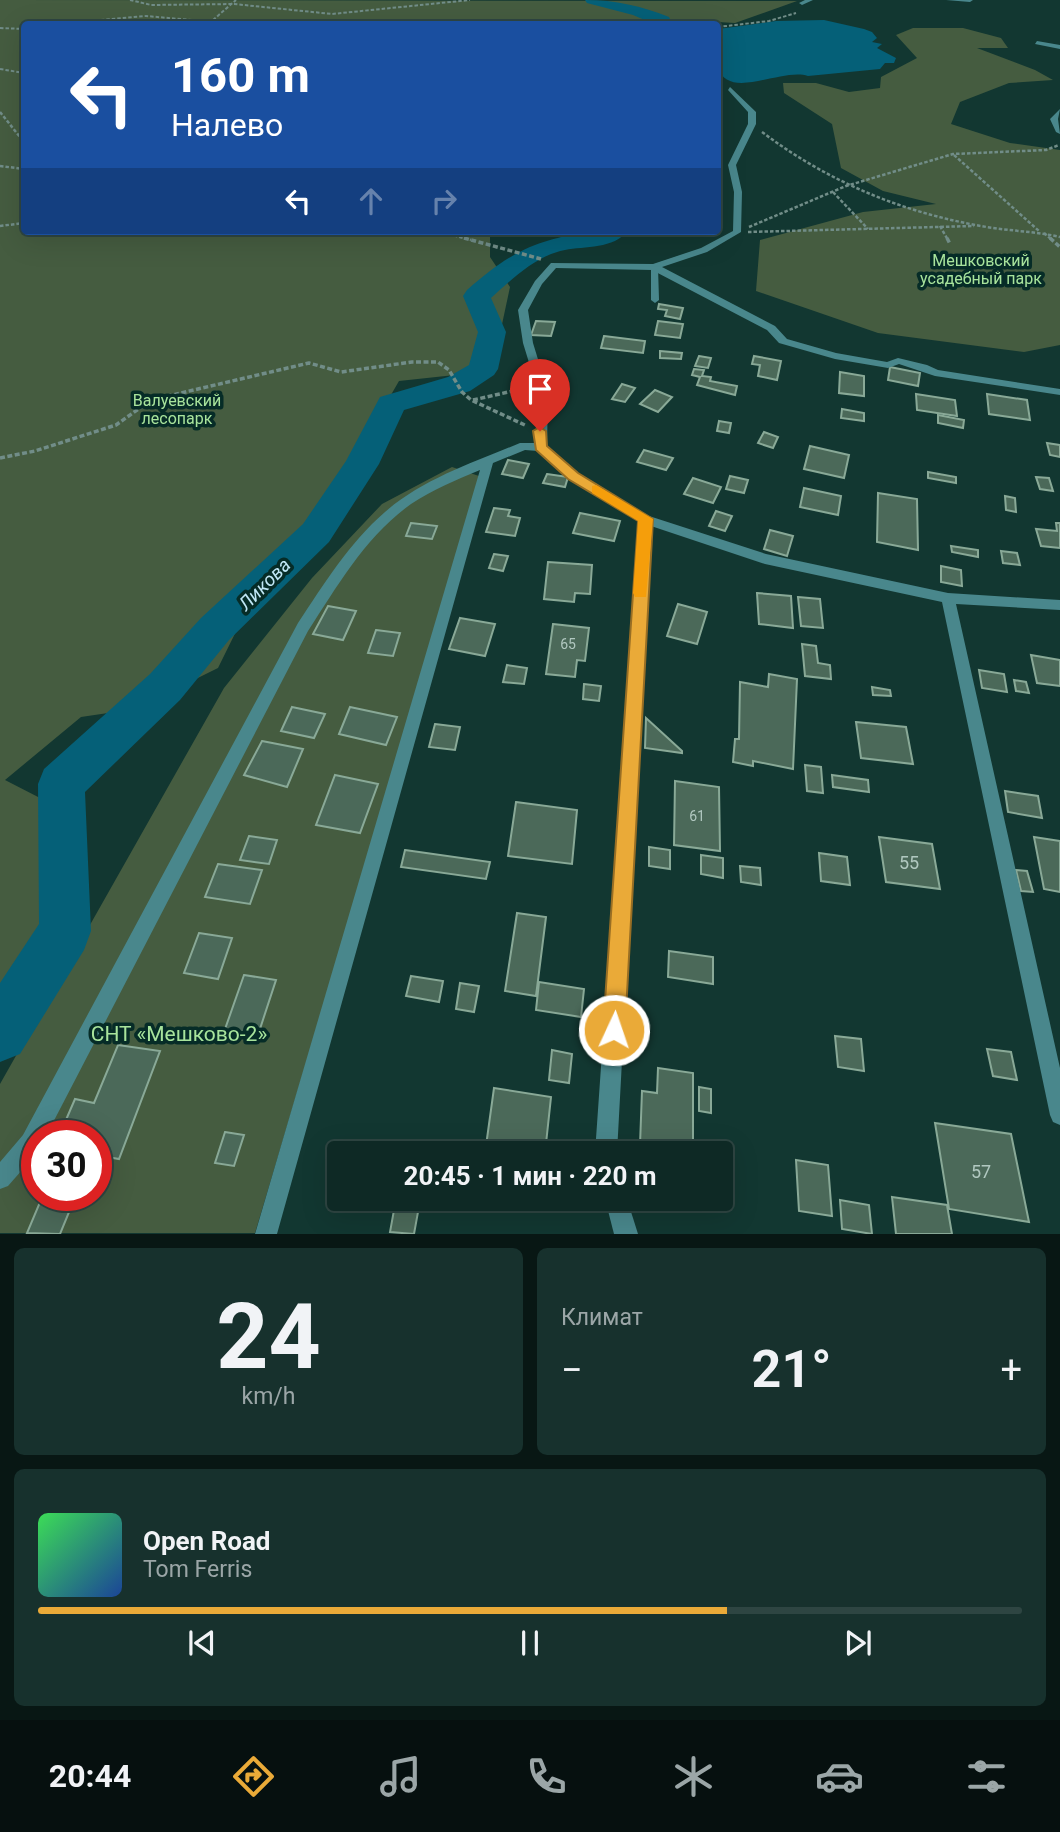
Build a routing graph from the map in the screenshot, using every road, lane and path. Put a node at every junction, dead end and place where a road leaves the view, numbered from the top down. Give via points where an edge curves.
1 (130, 0) edge
2 (236, 0) edge
3 (470, 0) edge
4 (810, 0) edge
5 (949, 0) edge
6 (970, 0) edge
7 (802, 3) joint
8 (234, 4) junction
9 (76, 21) edge
10 (213, 21) joint
11 (721, 27) edge
12 (0, 28) edge
13 (21, 29) edge
14 (1037, 43) dead end
15 (1060, 47) edge
16 (0, 69) edge
17 (21, 72) edge
18 (730, 89) dead end
19 (1060, 111) edge
20 (0, 112) edge
21 (752, 124) junction
22 (1060, 132) edge
23 (21, 138) edge
24 (1060, 145) edge
25 (953, 154) junction
26 (0, 166) edge
27 (21, 169) edge
28 (846, 186) junction
29 (833, 192) junction
30 (21, 223) edge
31 (0, 226) edge
32 (939, 226) junction
33 (981, 226) junction
34 (868, 229) junction
35 (737, 232) junction
36 (1042, 232) junction
37 (453, 235) edge
38 (1060, 237) edge
39 (950, 244) dead end
40 (1060, 247) edge
41 (548, 261) dead end
42 (654, 267) junction
43 (655, 300) dead end
44 (541, 385) junction
45 (1060, 392) edge
46 (471, 400) junction
47 (540, 439) junction
48 (0, 458) edge
49 (488, 461) junction
50 (645, 519) junction
51 (948, 598) junction
52 (1060, 605) edge
53 (1060, 1115) edge
54 (607, 1141) edge
55 (0, 1178) edge
56 (618, 1211) edge
57 (621, 1231) edge
58 (265, 1234) edge

1 - 8 path via 151,5
2 - 8 path
3 - 8 path via 332,14
4 - 7 street
5 - 6 street
7 - 11 path via 798,12 787,16
8 - 10 path
9 - 10 path via 113,15 180,15
12 - 13 path
14 - 15 street
16 - 17 path
18 - 21 street via 752,113
19 - 22 street via 1054,119
20 - 23 path
21 - 28 path
21 - 35 street via 732,165 738,192
24 - 25 path
25 - 28 path
25 - 36 path
26 - 27 path
28 - 29 path
28 - 33 path via 893,204
29 - 34 path
29 - 35 path
30 - 31 path
32 - 33 path
32 - 34 path
32 - 39 path
33 - 36 path
34 - 35 path
35 - 42 street via 704,250
36 - 38 path
36 - 40 path
37 - 41 path
42 - 43 lane
42 - 44 street via 554,265 523,310
42 - 45 street via 771,328 783,341 835,356 888,365 898,360 935,373
44 - 46 path
44 - 47 street
46 - 47 path
46 - 48 path via 438,362 341,372 309,363 151,400 116,425
47 - 49 street
47 - 50 street via 573,476
49 - 55 street via 406,502 368,536 339,574 290,650 31,1143
49 - 58 street
50 - 51 street via 765,559
50 - 54 street
51 - 52 street
51 - 53 street
56 - 57 street

